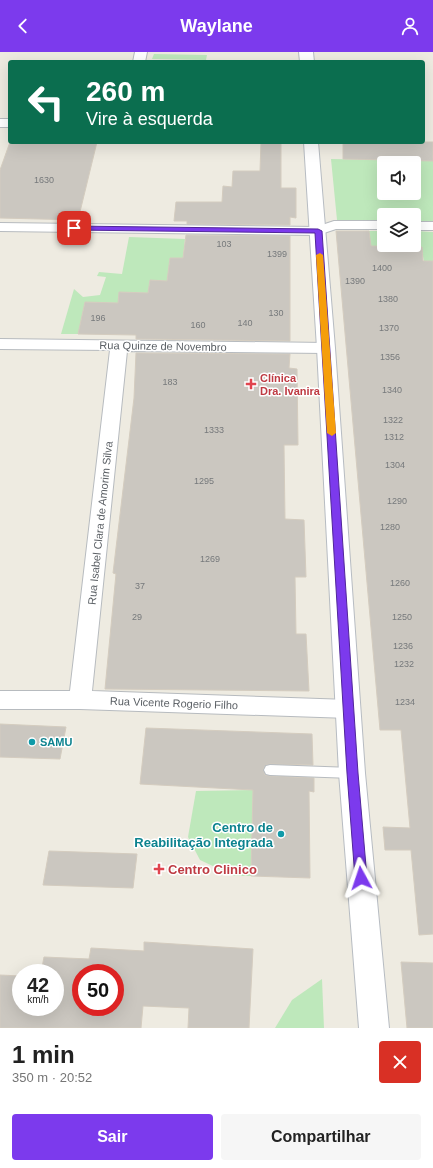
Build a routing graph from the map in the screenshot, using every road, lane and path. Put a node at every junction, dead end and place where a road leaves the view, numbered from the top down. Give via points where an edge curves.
1 (311, 144) edge
2 (377, 225) edge
3 (421, 226) edge
4 (433, 226) edge
5 (0, 227) edge
6 (318, 231) junction
7 (0, 344) edge
8 (119, 345) junction
9 (326, 348) junction
10 (0, 700) edge
11 (80, 700) junction
12 (349, 709) junction
13 (270, 770) dead end
14 (352, 773) junction
15 (374, 1028) edge

1 - 6 main road
2 - 6 street via 334,225
3 - 4 street
5 - 6 street
6 - 9 main road
7 - 8 street, Rua Quinze de Novembro
8 - 9 street, Rua Quinze de Novembro
8 - 11 street, Rua Isabel Clara de Amorim Silva
9 - 12 main road
10 - 11 street, Rua Vicente Rogerio Filho
11 - 12 street, Rua Vicente Rogerio Filho
12 - 14 main road
13 - 14 lane
14 - 15 main road

